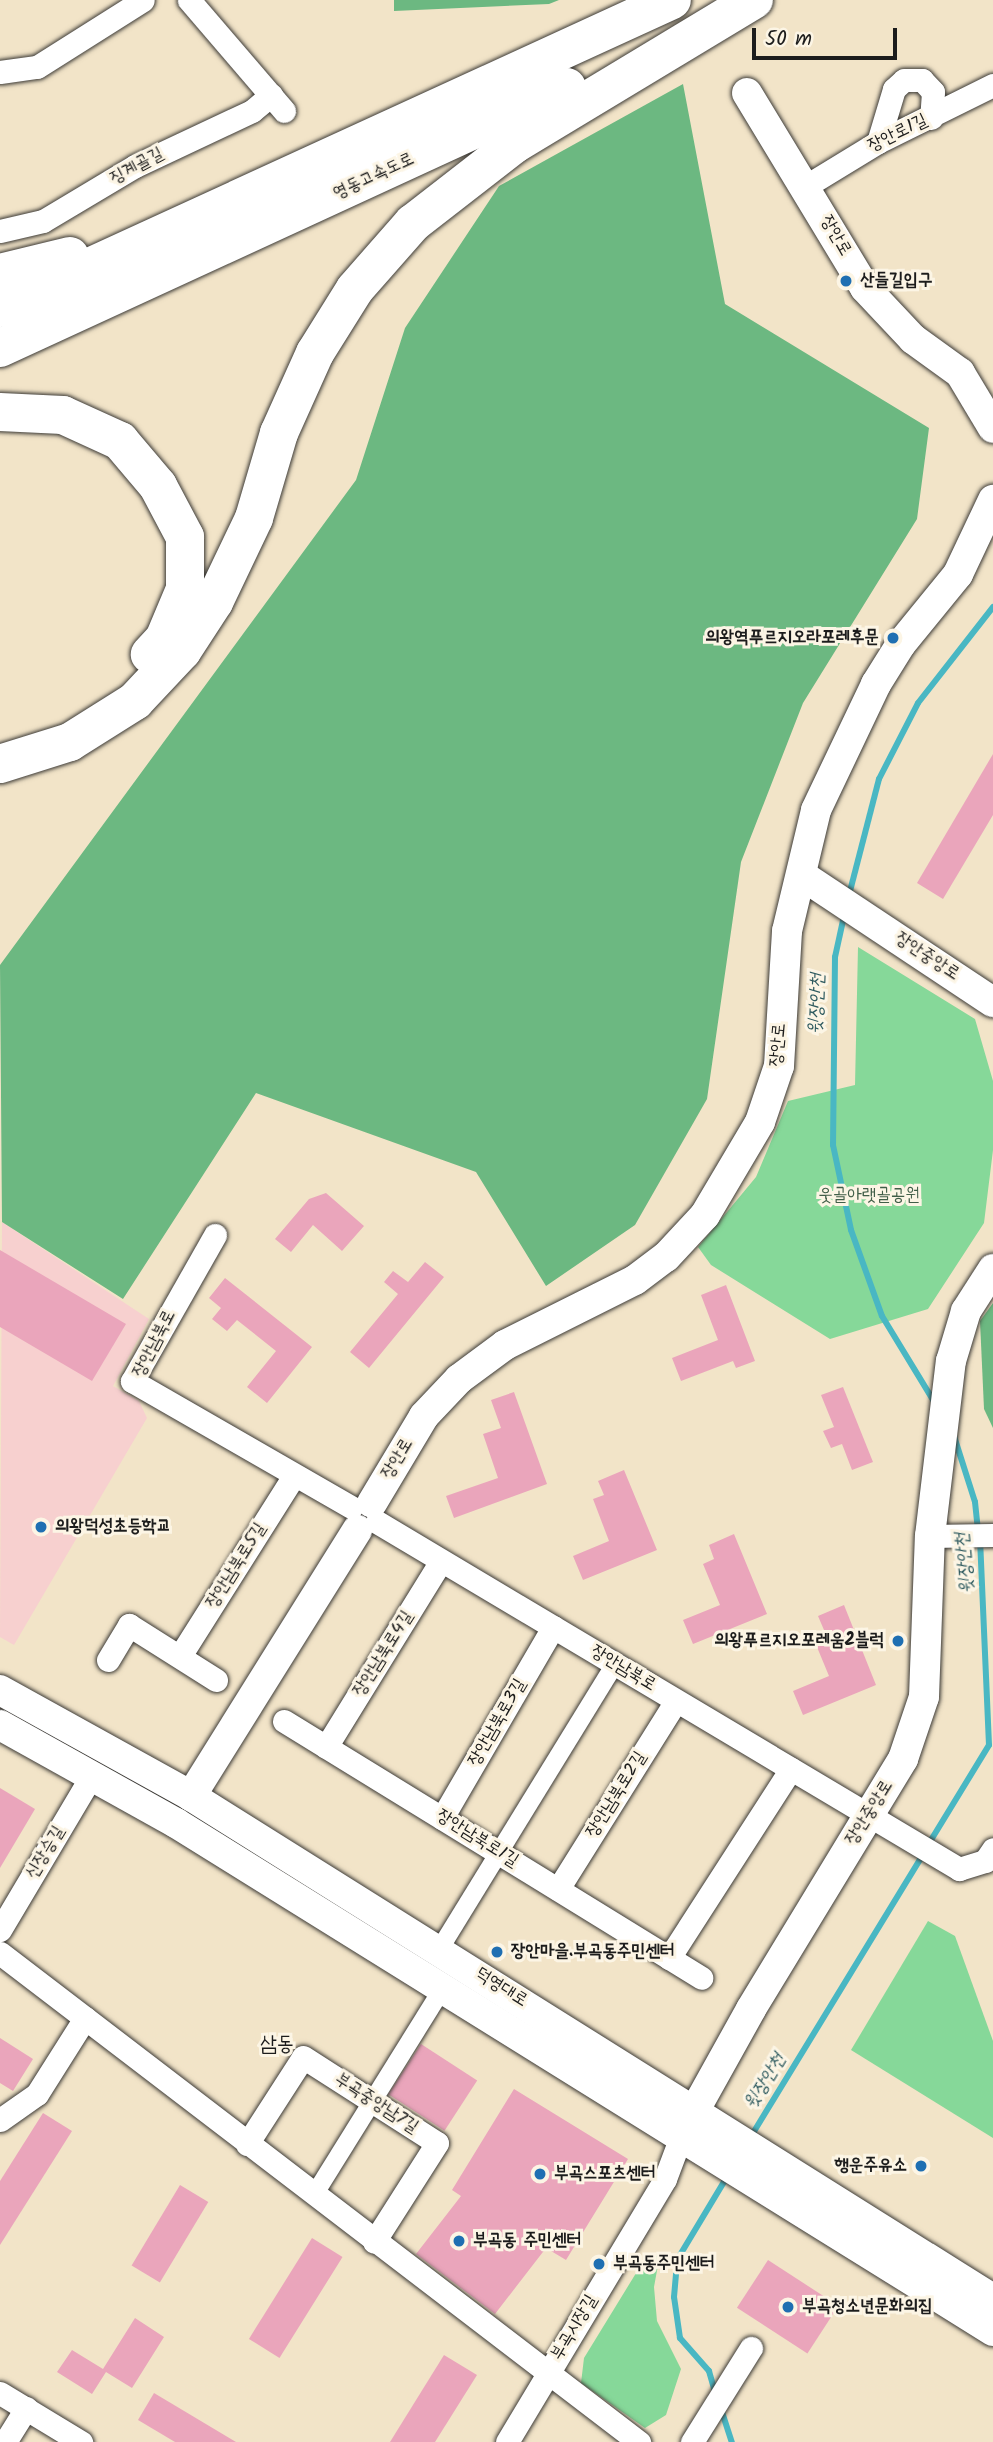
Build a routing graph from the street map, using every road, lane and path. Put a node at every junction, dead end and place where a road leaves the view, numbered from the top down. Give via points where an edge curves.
1 (143, 0) edge
2 (189, 0) edge
3 (672, 0) edge
4 (746, 0) edge
5 (754, 0) edge
6 (0, 72) edge
7 (993, 85) edge
8 (747, 93) dead end
9 (931, 118) junction
10 (878, 142) junction
11 (806, 186) junction
12 (204, 218) junction
13 (0, 231) edge
14 (0, 273) edge
15 (0, 308) edge
16 (0, 348) edge
17 (0, 412) edge
18 (993, 428) edge
19 (993, 500) edge
20 (0, 747) edge
21 (0, 764) edge
22 (813, 882) junction
23 (993, 1002) edge
24 (215, 1235) dead end
25 (993, 1269) edge
26 (294, 1476) junction
27 (364, 1516) junction
28 (945, 1535) junction
29 (993, 1535) edge
30 (441, 1560) junction
31 (553, 1627) junction
32 (180, 1656) junction
33 (108, 1660) dead end
34 (615, 1664) junction
35 (216, 1680) dead end
36 (0, 1689) edge
37 (676, 1700) junction
38 (284, 1721) dead end
39 (0, 1725) edge
40 (326, 1746) junction
41 (791, 1769) junction
42 (92, 1775) junction
43 (191, 1797) junction
44 (442, 1818) junction
45 (880, 1823) junction
46 (993, 1849) edge
47 (501, 1854) junction
48 (558, 1889) junction
49 (0, 1930) edge
50 (439, 1950) junction
51 (0, 1953) edge
52 (669, 1958) junction
53 (701, 1978) dead end
54 (443, 1988) junction
55 (85, 2018) junction
56 (372, 2102) junction
57 (704, 2117) junction
58 (0, 2120) edge
59 (247, 2144) junction
60 (690, 2145) junction
61 (750, 2165) junction
62 (314, 2195) junction
63 (374, 2242) junction
64 (993, 2299) edge
65 (993, 2331) edge
66 (751, 2348) dead end
67 (547, 2375) junction
68 (0, 2393) edge
69 (26, 2408) junction
70 (5, 2442) edge
71 (81, 2442) edge
72 (507, 2442) edge
73 (639, 2442) edge
74 (692, 2442) edge

1 - 6 street via 37,67
2 - 13 street, 징계골길 via 278,103 135,166 43,221
3 - 12 highway, 영동고속도로
4 - 16 highway, 영동고속도로 via 509,115
5 - 21 highway via 515,144 413,223 355,289 315,353 279,433 254,518 214,603 182,651 135,701 70,742
7 - 9 street, 장안로1길
8 - 11 street, 장안로
9 - 10 street, 장안로1길
9 - 10 street via 933,92 922,80 904,80 894,89
10 - 11 street, 장안로1길
11 - 18 street, 장안로 via 865,288 913,339 960,373
12 - 14 highway
12 - 15 highway, 영동고속도로
17 - 20 highway via 63,415 120,441 158,486 185,537 185,589 164,639 120,689 61,724
19 - 22 street, 장안로 via 958,575 901,644 840,752 816,810
22 - 23 street, 장안중앙로
22 - 27 street, 장안로 via 787,932 779,1066 760,1122 705,1215 666,1257 635,1280 505,1345 459,1379 424,1416
24 - 26 street, 장안남북로 via 132,1381
25 - 28 street, 장안중앙로 via 966,1311 951,1362 938,1449
26 - 27 street, 장안남북로
26 - 32 street, 장안남북로5길
27 - 30 street, 장안남북로
27 - 43 street, 장안로
28 - 29 street
28 - 45 street, 장안중앙로 via 924,1697
30 - 31 street, 장안남북로
30 - 40 street, 장안남북로4길
31 - 34 street, 장안남북로
31 - 44 street, 장안남북로3길
32 - 33 street via 129,1625
32 - 35 street
34 - 37 street, 장안남북로
34 - 47 street
36 - 43 street, 덕영대로
37 - 41 street, 장안남북로
37 - 48 street, 장안남북로2길
38 - 40 street, 장안남북로1길
39 - 42 street, 덕영대로
40 - 44 street, 장안남북로1길
41 - 45 street, 장안남북로
41 - 52 street
42 - 49 street, 신장승길
42 - 54 street, 덕영대로
43 - 50 street, 덕영대로
44 - 47 street, 장안남북로1길
45 - 46 street, 장안남북로 via 959,1869 985,1861
45 - 57 street, 장안중앙로
47 - 48 street, 장안남북로1길
47 - 50 street
48 - 52 street, 장안남북로1길
50 - 57 street, 덕영대로
51 - 55 street
52 - 53 street, 장안남북로1길
54 - 56 street
54 - 60 street, 덕영대로
55 - 58 street via 37,2094
55 - 59 street
56 - 59 street, 부곡중앙남7길 via 303,2057
56 - 62 street
56 - 63 street, 부곡중앙남7길 via 437,2143
57 - 60 street, 장안중앙로
57 - 61 street, 덕영대로
59 - 62 street
60 - 61 street, 덕영대로
60 - 67 street, 부곡시장길
61 - 64 street, 덕영대로
61 - 65 street, 덕영대로
62 - 63 street
63 - 67 street
66 - 74 street
67 - 72 street, 부곡시장길
67 - 73 street
68 - 69 street
69 - 70 street
69 - 71 street

